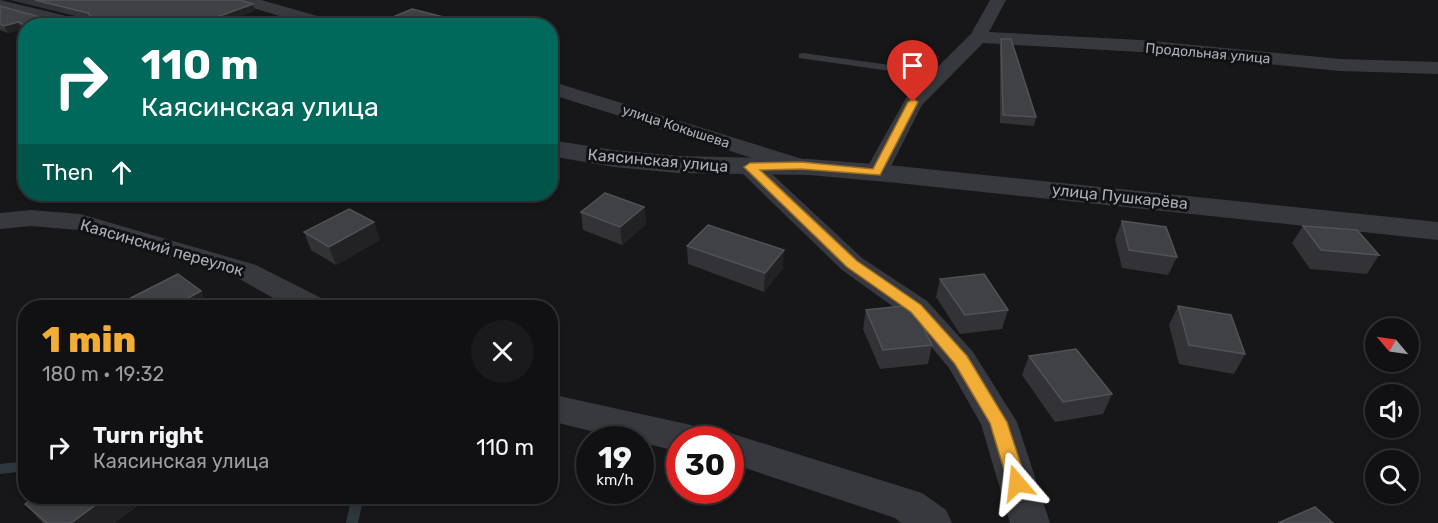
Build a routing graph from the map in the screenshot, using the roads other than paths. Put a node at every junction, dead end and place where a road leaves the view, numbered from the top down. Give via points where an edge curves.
1 (243, 0) edge
2 (998, 0) edge
3 (0, 4) edge
4 (53, 18) edge
5 (305, 18) edge
6 (978, 37) junction
7 (803, 56) dead end
8 (1438, 68) edge
9 (940, 75) junction
10 (558, 90) edge
11 (558, 150) edge
12 (801, 166) junction
13 (750, 167) junction
14 (876, 173) junction
15 (0, 221) edge
16 (1438, 231) edge
17 (300, 300) edge
18 (558, 409) edge
19 (666, 434) edge
20 (744, 452) edge
21 (932, 523) edge
22 (1030, 523) edge

1 - 5 street
2 - 6 street
3 - 4 street
6 - 8 street, Продольная улица via 1141,46 1340,65
6 - 9 street
7 - 9 lane
9 - 14 street via 913,102
10 - 12 street, улица Кокышева
11 - 13 street, Каясинская улица via 678,164
12 - 13 street, Каясинская улица
12 - 14 street, улица Пушкарёва
13 - 22 street via 852,264 916,308 961,360 999,422
14 - 16 street, улица Пушкарёва via 1129,196
15 - 17 street, Каясинский переулок via 31,218 80,222 246,272
18 - 19 street
20 - 21 street via 908,505

